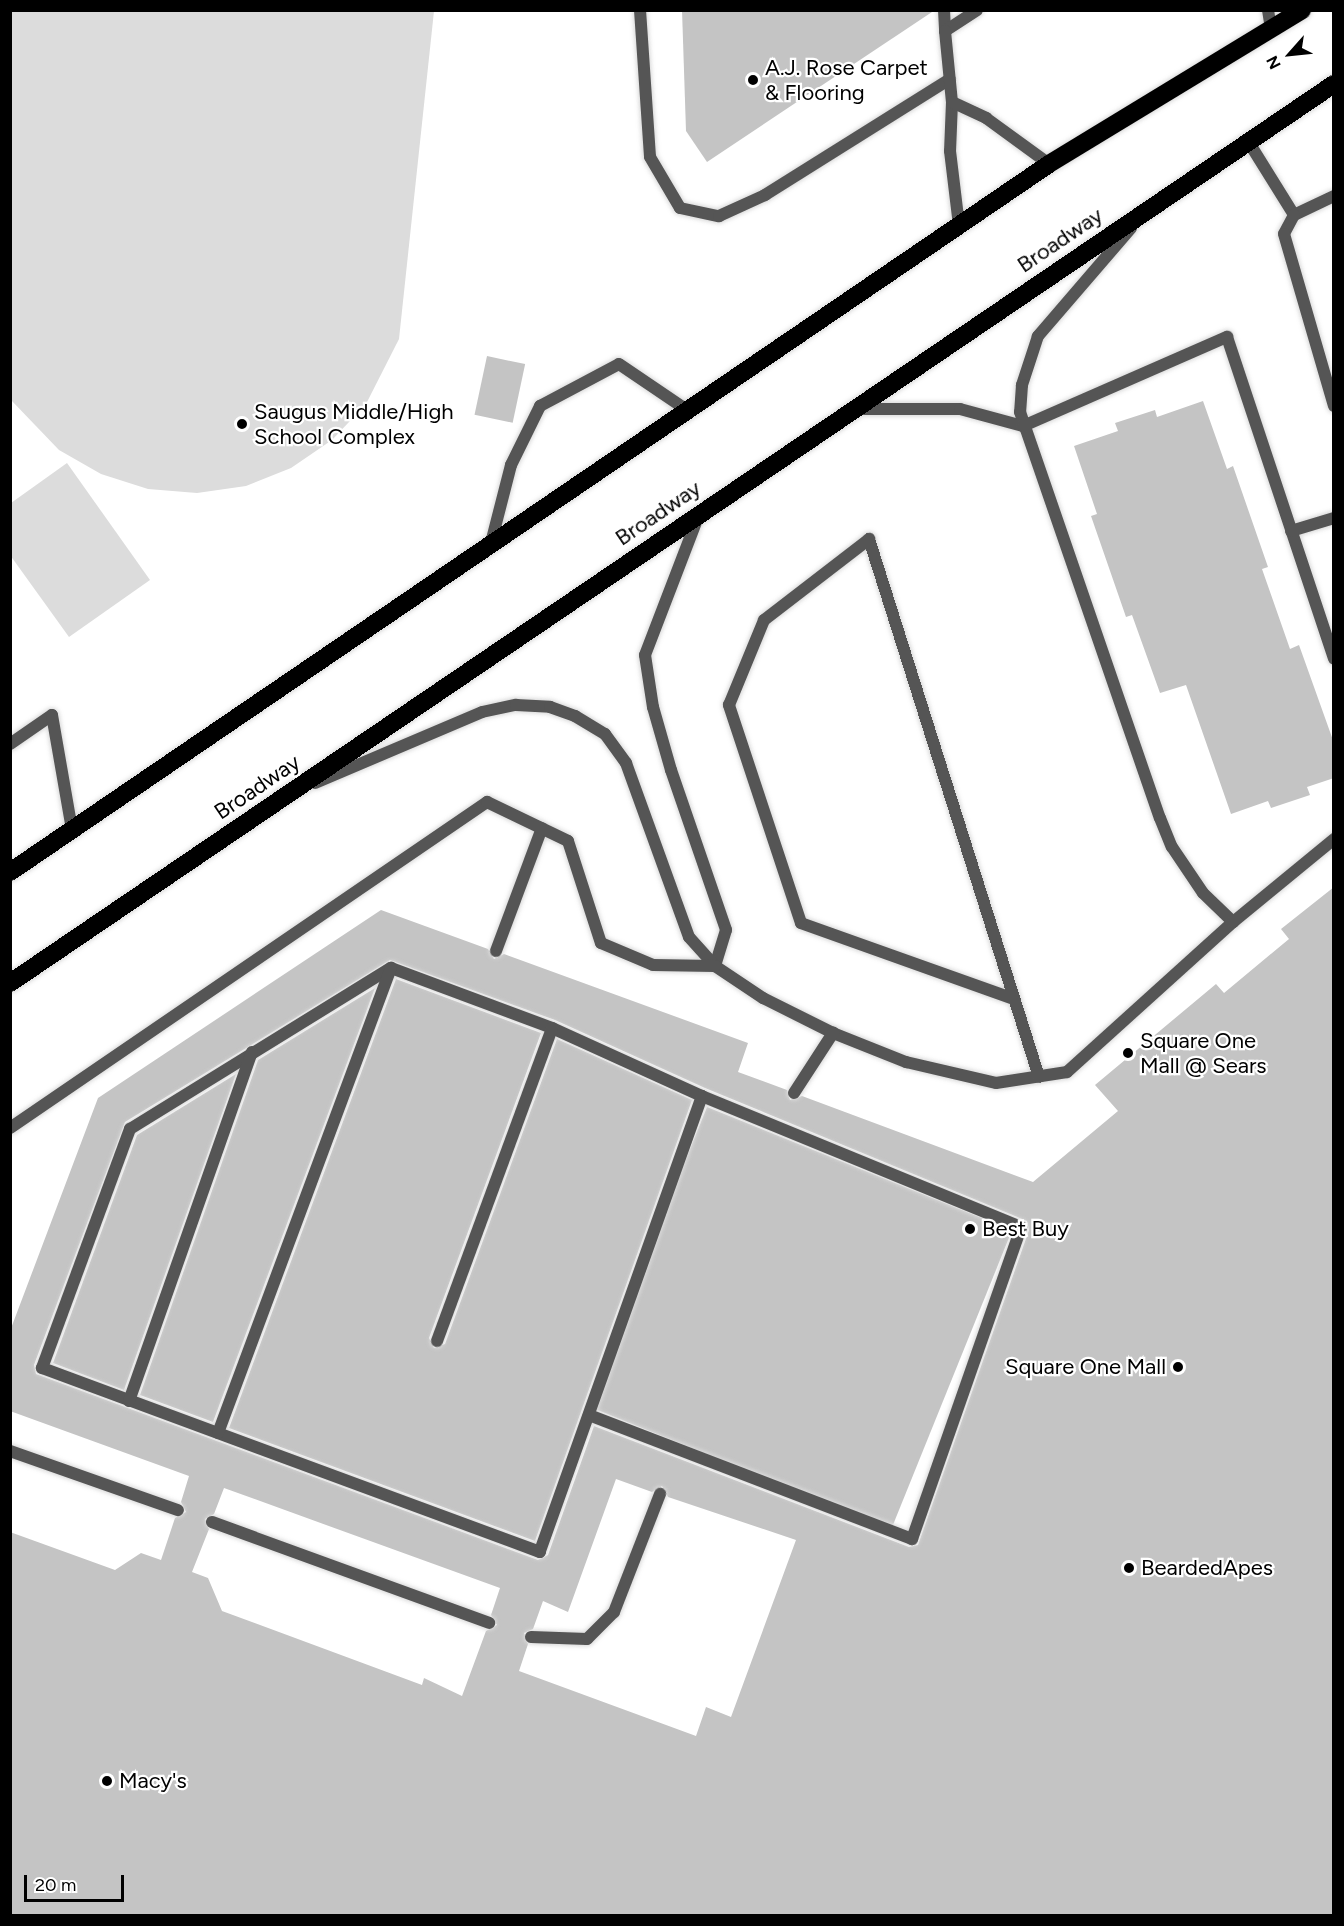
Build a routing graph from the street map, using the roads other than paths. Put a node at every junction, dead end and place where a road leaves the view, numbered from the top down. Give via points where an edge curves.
1 (640, 10) edge
2 (944, 10) edge
3 (977, 10) edge
4 (1302, 10) edge
5 (1270, 20) edge
6 (945, 32) junction
7 (950, 79) junction
8 (1334, 84) edge
9 (952, 102) junction
10 (1248, 141) junction
11 (1049, 164) junction
12 (1334, 196) edge
13 (1146, 211) junction
14 (1294, 215) junction
15 (959, 225) junction
16 (1334, 406) edge
17 (855, 409) junction
18 (687, 410) junction
19 (1023, 426) junction
20 (698, 515) junction
21 (1334, 518) edge
22 (1291, 531) junction
23 (491, 543) junction
24 (1334, 659) edge
25 (10, 744) edge
26 (286, 796) junction
27 (542, 828) junction
28 (72, 830) junction
29 (1334, 839) edge
30 (10, 872) edge
31 (1233, 922) junction
32 (496, 951) dead end
33 (715, 966) junction
34 (391, 968) junction
35 (15, 982) edge
36 (1014, 999) junction
37 (552, 1028) junction
38 (833, 1033) junction
39 (252, 1052) junction
40 (1039, 1077) junction
41 (794, 1093) dead end
42 (702, 1096) junction
43 (10, 1128) edge
44 (437, 1341) dead end
45 (129, 1401) junction
46 (589, 1415) junction
47 (218, 1433) junction
48 (10, 1451) edge
49 (660, 1494) dead end
50 (178, 1510) dead end
51 (212, 1522) dead end
52 (489, 1623) dead end
53 (531, 1637) dead end

1 - 7 lane via 650,157 680,208 719,216 765,195
2 - 6 lane
3 - 6 lane
4 - 5 highway
5 - 11 highway
6 - 7 lane
7 - 9 lane
8 - 10 highway, Broadway
9 - 11 lane via 986,118
9 - 15 lane via 950,151
10 - 13 highway, Broadway
10 - 14 lane
11 - 15 highway
12 - 14 lane
13 - 17 highway, Broadway
13 - 19 lane via 1038,336 1022,385
14 - 16 lane via 1284,234 1286,244
15 - 18 highway
17 - 19 lane via 960,409
17 - 20 highway, Broadway
18 - 23 highway
18 - 23 lane via 619,364 540,406 511,465
19 - 22 lane via 1227,338
19 - 31 lane via 1164,828 1203,893
20 - 26 highway, Broadway
20 - 33 lane via 645,655 662,739 726,930
21 - 22 lane
22 - 24 lane
23 - 28 highway
25 - 28 lane via 52,715
26 - 33 lane via 482,712 516,705 550,707 575,716 605,734 626,763 689,938
26 - 35 highway, Broadway
27 - 32 lane
27 - 33 lane via 568,841 601,943 653,965
27 - 43 lane via 487,802
28 - 30 highway
29 - 31 lane
31 - 40 lane via 1067,1072
33 - 38 lane via 763,998
34 - 37 lane
34 - 39 lane
34 - 47 lane
36 - 36 lane via 947,786 869,539 764,620 729,705 801,923
36 - 40 lane
37 - 42 lane
37 - 44 lane
38 - 40 lane via 906,1062 996,1083
38 - 41 lane
39 - 45 lane
39 - 45 lane via 130,1129 42,1368
42 - 46 lane
42 - 46 lane via 1021,1227 912,1539
45 - 47 lane
46 - 47 lane via 540,1552
48 - 50 lane
49 - 53 lane via 614,1612 586,1639
51 - 52 lane

